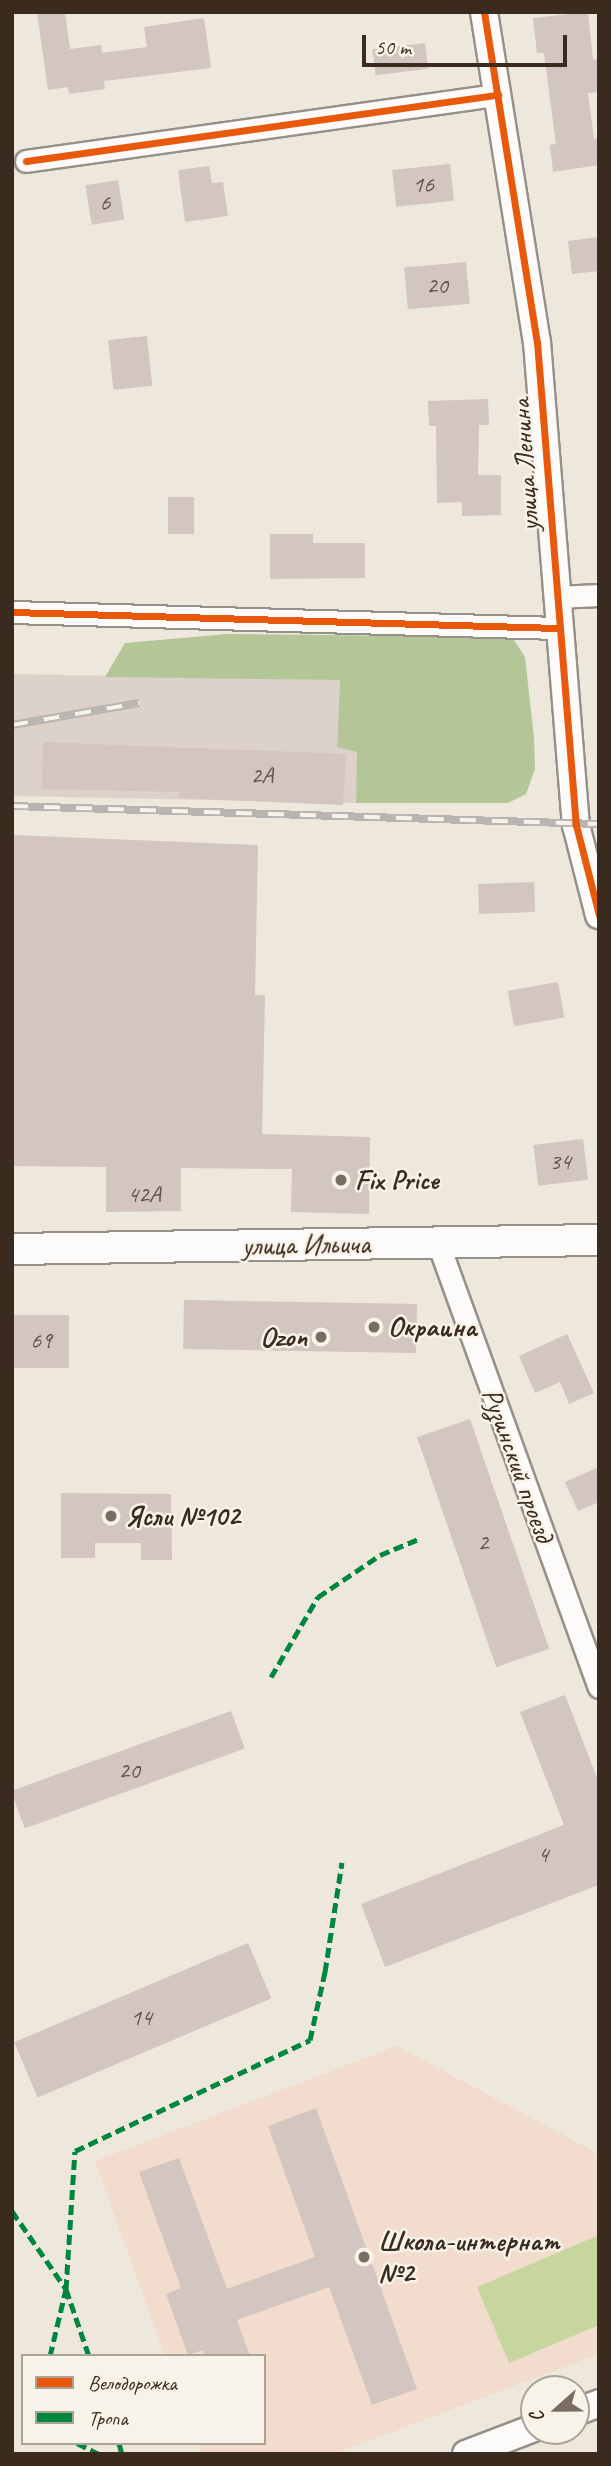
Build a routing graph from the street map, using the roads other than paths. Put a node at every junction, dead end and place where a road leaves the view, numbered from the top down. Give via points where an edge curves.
1 (485, 12) edge
2 (498, 95) junction
3 (26, 161) dead end
4 (599, 595) edge
5 (556, 597) junction
6 (12, 612) edge
7 (559, 628) junction
8 (599, 915) edge
9 (599, 1240) edge
10 (438, 1243) junction
11 (12, 1249) edge
12 (599, 1687) edge
13 (520, 2433) edge
14 (466, 2454) edge

1 - 2 street, улица Ленина
2 - 3 street
2 - 5 street, улица Ленина via 537,342
4 - 5 street
5 - 7 street, улица Ленина
6 - 7 street
7 - 8 street, улица Ленина via 576,825
9 - 10 main road, улица Ильича
10 - 11 main road, улица Ильича
10 - 12 street, Рузинский проезд
13 - 14 street

